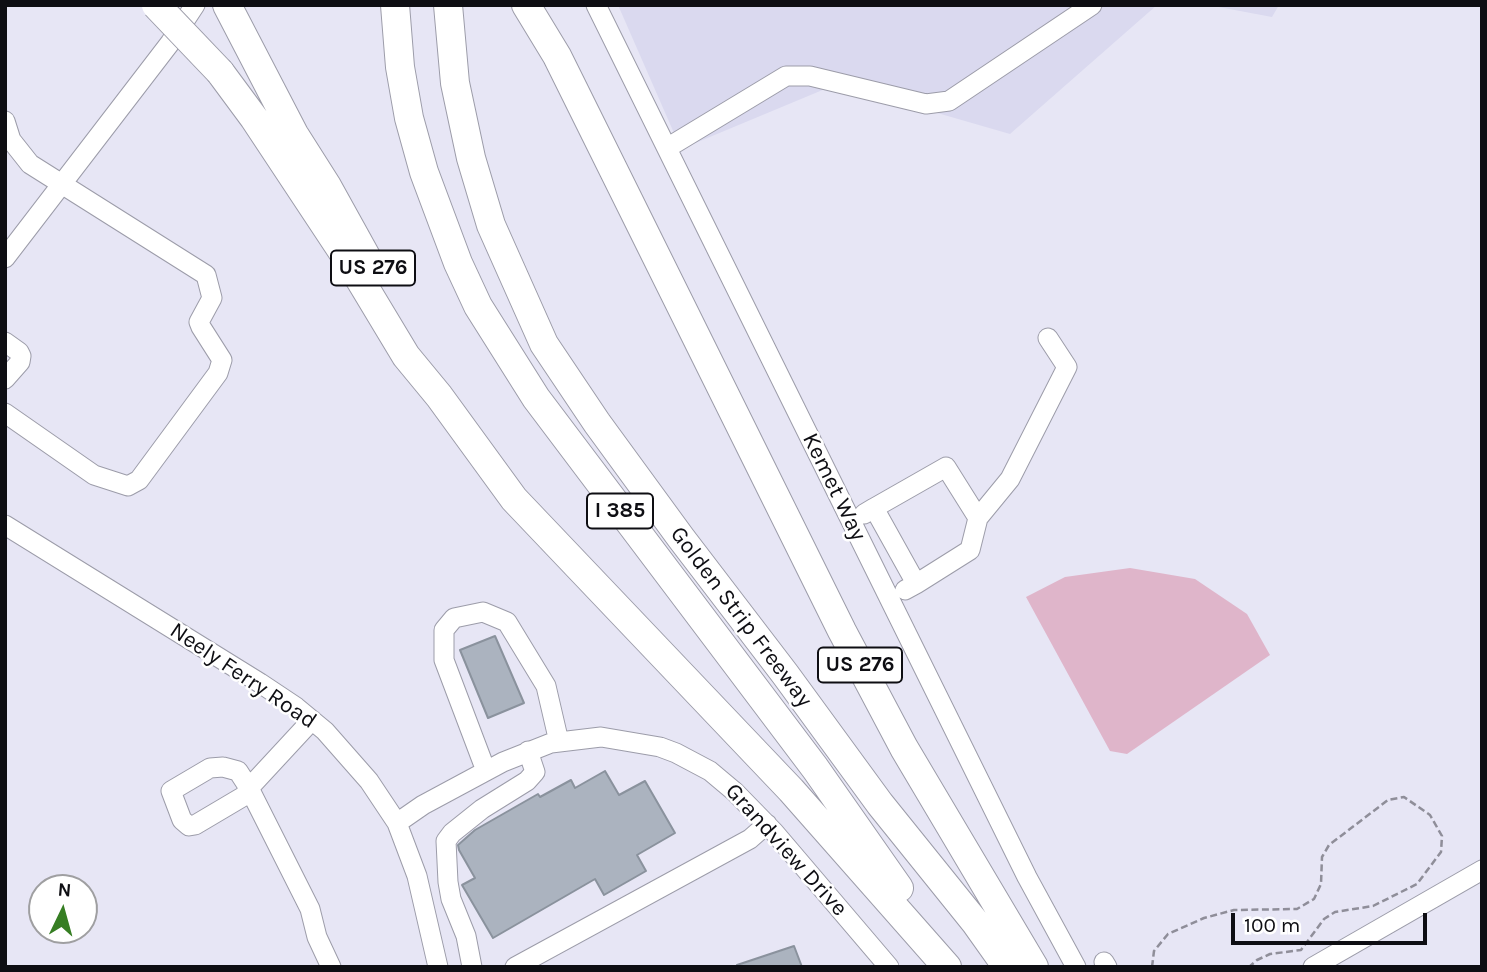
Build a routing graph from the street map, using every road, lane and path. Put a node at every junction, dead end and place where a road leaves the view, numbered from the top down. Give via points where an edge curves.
1 (156, 5) edge
2 (195, 5) edge
3 (227, 5) edge
4 (395, 5) edge
5 (526, 5) edge
6 (596, 5) edge
7 (1092, 5) edge
8 (449, 11) edge
9 (5, 121) edge
10 (667, 149) junction
11 (62, 184) junction
12 (5, 258) edge
13 (1048, 338) dead end
14 (5, 342) edge
15 (5, 379) edge
16 (5, 413) edge
17 (514, 499) junction
18 (874, 509) junction
19 (978, 518) junction
20 (851, 521) junction
21 (5, 524) edge
22 (916, 584) junction
23 (890, 598) junction
24 (312, 720) junction
25 (559, 741) junction
26 (528, 751) junction
27 (486, 771) junction
28 (397, 822) junction
29 (766, 824) junction
30 (1482, 870) edge
31 (331, 967) edge
32 (438, 967) edge
33 (472, 967) edge
34 (515, 967) edge
35 (889, 967) edge
36 (947, 967) edge
37 (953, 967) edge
38 (1007, 967) edge
39 (1034, 967) edge
40 (1076, 967) edge
41 (1152, 967) edge
42 (1249, 967) edge
43 (1313, 967) edge

1 - 17 highway, bridge via 220,72 254,118 406,356
2 - 11 street
3 - 17 highway, US 276 via 293,134
4 - 37 highway, Golden Strip Freeway / I 385 via 400,67 424,172 457,262 497,338 536,398 815,768
5 - 39 highway, US 276 via 557,56 904,748
6 - 10 street, Kemet Way
7 - 10 street via 949,101 926,104 810,75 786,76
8 - 38 highway, Golden Strip Freeway / I 385 via 455,83 471,158 491,225 544,344 681,538
9 - 11 street via 11,140 30,164
10 - 20 street, Kemet Way
11 - 12 street
11 - 16 street via 206,275 212,298 199,322 222,360 218,373 139,480 128,486 94,475
13 - 19 street via 1068,367 1010,479
14 - 15 street via 21,356
17 - 36 highway, US 276 via 791,790
18 - 19 street via 946,467
18 - 20 street
18 - 22 street
19 - 22 street via 970,550
20 - 23 street, Kemet Way
21 - 24 street, Neely Ferry Road
22 - 23 street
23 - 40 street, Kemet Way
24 - 28 street, Neely Ferry Road via 355,763
24 - 31 street via 249,788 310,909
25 - 26 street, Grandview Drive
25 - 27 street via 546,686 507,622 483,612 454,618 444,630 444,660
25 - 29 street, Grandview Drive via 622,739 676,753 721,779
26 - 27 street, Grandview Drive
26 - 33 street via 535,772 527,781 482,809 446,841 451,899
27 - 28 street, Grandview Drive
28 - 32 street, Neely Ferry Road via 417,876
29 - 34 street via 750,839
29 - 35 street, Grandview Drive
30 - 43 street
41 - 42 path via 1154,951 1168,934 1204,918 1234,910 1297,909 1314,899 1321,884 1322,857 1329,845 1388,800 1404,797 1430,816 1442,836 1441,852 1417,884 1373,906 1335,912 1324,919 1301,950 1270,954

